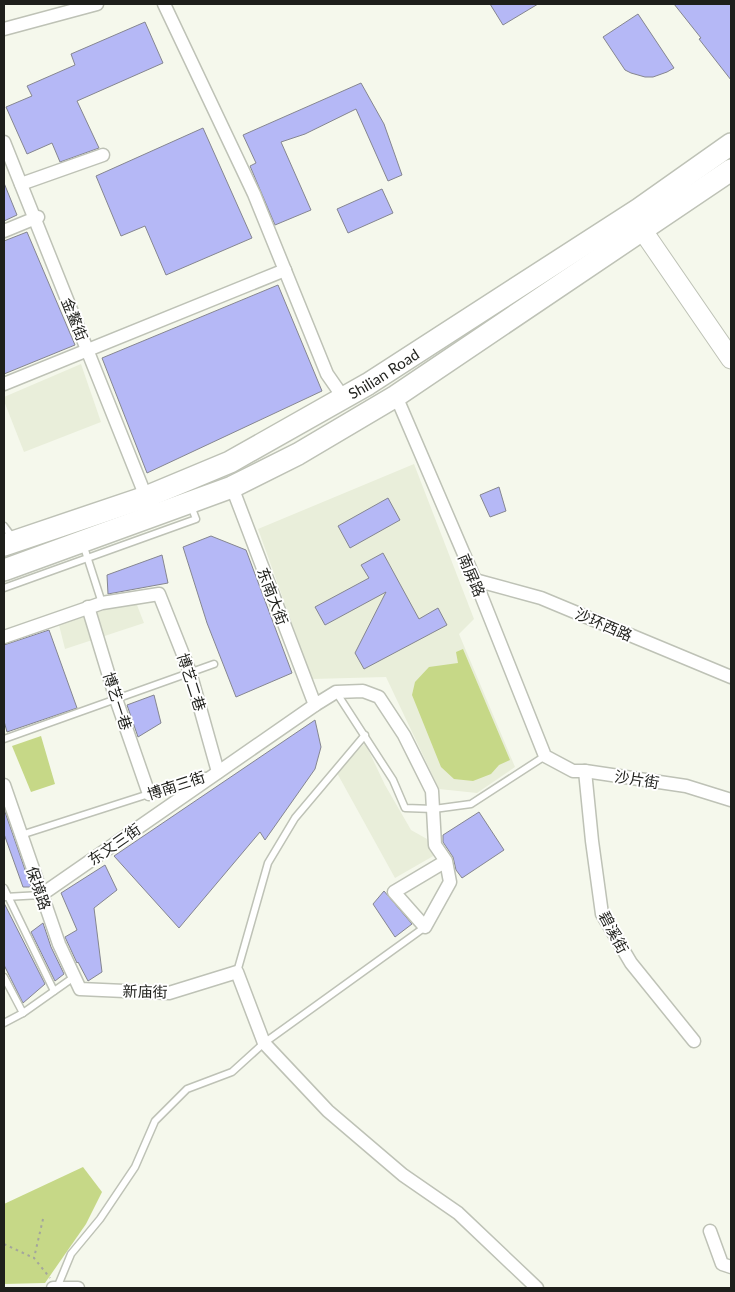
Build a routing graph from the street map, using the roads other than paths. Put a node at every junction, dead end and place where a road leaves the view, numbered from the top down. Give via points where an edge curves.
1 (97, 4) edge
2 (164, 4) edge
3 (4, 29) edge
4 (4, 142) edge
5 (731, 144) edge
6 (103, 156) dead end
7 (731, 170) edge
8 (21, 184) junction
9 (38, 218) dead end
10 (636, 223) junction
11 (4, 231) edge
12 (285, 270) junction
13 (88, 350) junction
14 (731, 359) edge
15 (4, 384) edge
16 (396, 396) junction
17 (343, 397) junction
18 (232, 487) junction
19 (146, 497) junction
20 (190, 503) junction
21 (8, 537) edge
22 (83, 542) junction
23 (4, 570) edge
24 (475, 580) junction
25 (4, 588) edge
26 (102, 603) junction
27 (88, 607) junction
28 (4, 637) edge
29 (214, 664) dead end
30 (190, 672) junction
31 (731, 677) edge
32 (336, 692) junction
33 (116, 699) junction
34 (315, 704) junction
35 (365, 735) junction
36 (4, 739) edge
37 (545, 756) junction
38 (585, 771) junction
39 (218, 772) junction
40 (4, 790) edge
41 (150, 794) junction
42 (731, 800) edge
43 (434, 810) junction
44 (21, 835) junction
45 (446, 861) junction
46 (4, 888) edge
47 (41, 895) junction
48 (6, 897) edge
49 (425, 927) junction
50 (237, 972) junction
51 (4, 977) edge
52 (74, 977) junction
53 (80, 990) joint
54 (54, 991) junction
55 (23, 1013) junction
56 (4, 1022) edge
57 (694, 1042) dead end
58 (264, 1043) junction
59 (710, 1231) dead end
60 (731, 1266) edge
61 (55, 1288) edge
62 (78, 1288) edge
63 (537, 1288) edge

1 - 3 street
2 - 12 street via 254,194
4 - 8 street, 金鳌街
5 - 10 main road, Shilian Road
6 - 8 street
7 - 10 main road, Shilian Road
8 - 13 street, 金鳌街
9 - 11 street
10 - 14 street
10 - 16 main road, Shilian Road
10 - 17 main road, Shilian Road
12 - 13 street
12 - 17 street via 327,374
13 - 15 street
13 - 19 street, 金鳌街
16 - 18 main road, Shilian Road via 298,454
16 - 24 street, 南屏路
17 - 19 main road, Shilian Road via 230,462
18 - 20 main road, Shilian Road
18 - 34 street, 东南大街
19 - 21 main road, Shilian Road
20 - 22 main road, Shilian Road
20 - 25 lane via 196,519
22 - 23 main road, Shilian Road
22 - 26 lane
24 - 31 street, 沙环西路 via 541,598
24 - 37 street, 南屏路
26 - 27 street
26 - 28 lane
26 - 30 lane, 博艺二巷 via 159,594
27 - 28 street
27 - 33 lane, 博艺一巷
29 - 30 lane
30 - 33 lane
30 - 39 lane, 博艺二巷
32 - 34 street, 博南三街
32 - 35 lane
32 - 43 street via 363,691 379,697 404,735 432,791
33 - 36 lane
33 - 41 lane, 博艺一巷
34 - 39 street, 博南三街
35 - 43 lane via 393,780 405,808
35 - 50 lane via 295,818 268,863
37 - 38 street, 沙片街 via 573,771
37 - 43 lane via 471,804
38 - 42 street, 沙片街 via 686,786
38 - 57 street, 碧溪街 via 602,914 631,963
39 - 41 lane, 博南三街
39 - 47 street, 东文三街
40 - 44 street, 保境路
41 - 44 lane, 博南三街
43 - 45 street via 434,845
44 - 47 street, 保境路
45 - 49 street via 450,882
45 - 49 street via 394,892
46 - 48 lane
47 - 48 lane
47 - 52 street, 保境路
48 - 54 lane
49 - 58 lane
50 - 53 street, 新庙街 via 169,993
50 - 58 street
51 - 55 lane
52 - 53 street, 保境路
52 - 54 lane
54 - 55 lane
55 - 56 lane
58 - 61 lane via 232,1072 187,1089 155,1121 135,1167 100,1219 71,1254
58 - 63 street via 328,1111 402,1174 458,1213
59 - 60 street via 722,1264
61 - 62 street

